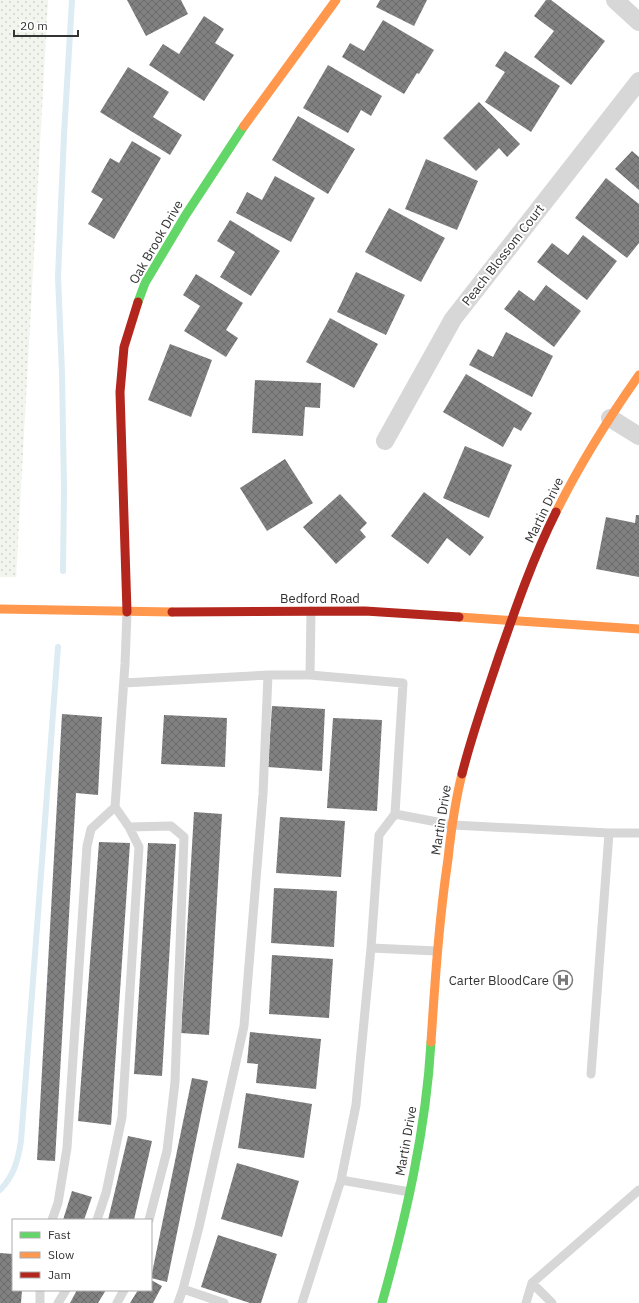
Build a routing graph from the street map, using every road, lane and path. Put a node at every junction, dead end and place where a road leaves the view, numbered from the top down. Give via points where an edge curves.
1 (336, 0) edge
2 (615, 0) edge
3 (639, 22) edge
4 (639, 81) edge
5 (639, 375) edge
6 (610, 418) junction
7 (639, 436) edge
8 (385, 441) dead end
9 (0, 609) edge
10 (310, 611) junction
11 (127, 612) junction
12 (511, 621) junction
13 (639, 629) edge
14 (268, 675) junction
15 (310, 675) junction
16 (124, 683) junction
17 (115, 807) junction
18 (395, 814) junction
19 (453, 825) junction
20 (129, 827) junction
21 (610, 833) junction
22 (639, 833) edge
23 (371, 948) junction
24 (437, 951) junction
25 (591, 1074) dead end
26 (341, 1180) junction
27 (639, 1190) edge
28 (410, 1192) junction
29 (52, 1219) edge
30 (97, 1219) edge
31 (149, 1219) edge
32 (532, 1283) junction
33 (183, 1289) junction
34 (40, 1291) edge
35 (65, 1291) edge
36 (123, 1291) edge
37 (40, 1303) edge
38 (58, 1303) edge
39 (117, 1303) edge
40 (178, 1303) edge
41 (224, 1303) edge
42 (302, 1303) edge
43 (382, 1303) edge
44 (526, 1303) edge
45 (552, 1303) edge

1 - 11 street, Oak Brook Drive via 245,125 185,216 145,283 132,318 124,347 120,392
2 - 3 street
4 - 8 street, Peach Blossom Court via 453,319
5 - 6 street, Martin Drive
6 - 7 street
6 - 12 street, Martin Drive via 558,508
9 - 11 street, Bedford Road
10 - 11 street, Bedford Road
10 - 12 street, Bedford Road via 365,611
10 - 15 lane
11 - 16 lane
12 - 13 street, Bedford Road
12 - 19 street, Martin Drive via 469,751
14 - 15 lane
14 - 16 lane
14 - 33 lane via 263,794 244,1026
15 - 18 lane via 403,683
16 - 17 lane
17 - 20 lane
17 - 29 lane via 91,829 87,846 68,1148 58,1203
18 - 19 lane
18 - 23 lane via 379,835
19 - 21 lane
19 - 24 street, Martin Drive
20 - 30 lane via 139,847 122,1117 106,1193
20 - 31 lane via 171,826 184,837 175,1082 166,1151
21 - 22 lane
21 - 25 lane
23 - 24 lane
23 - 26 lane via 356,1105
24 - 28 street, Martin Drive via 425,1111
26 - 28 lane
26 - 42 lane
27 - 32 lane
28 - 43 street, Martin Drive
32 - 44 lane
32 - 45 lane
33 - 40 lane
33 - 41 lane
34 - 37 lane
35 - 38 lane
36 - 39 lane

